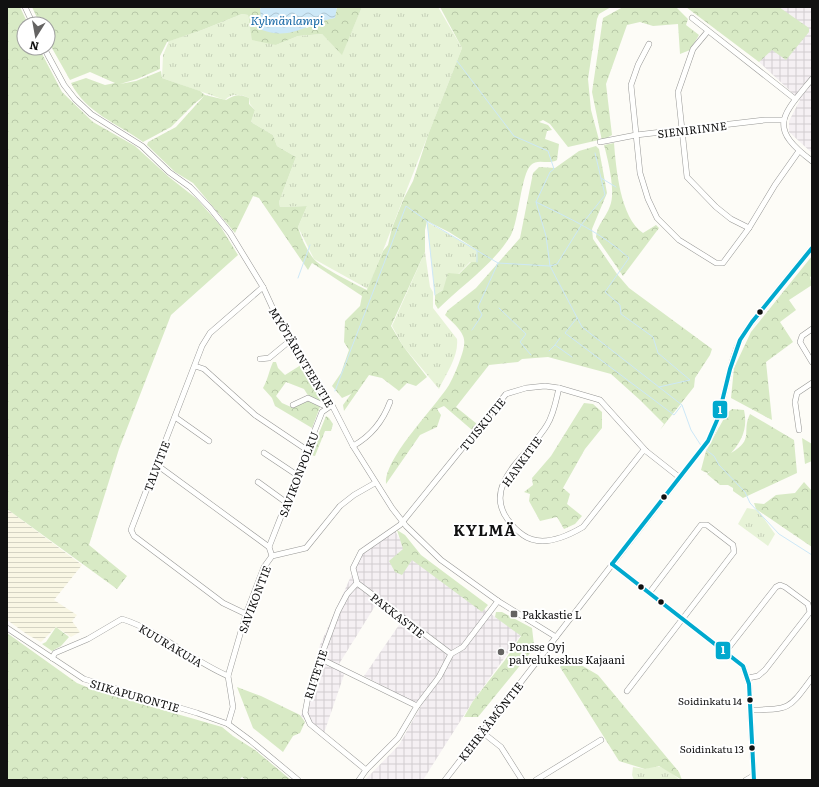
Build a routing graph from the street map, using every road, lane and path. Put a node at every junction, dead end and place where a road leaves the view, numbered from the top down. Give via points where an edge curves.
1 (692, 18) dead end
2 (708, 31) junction
3 (649, 44) dead end
4 (48, 56) edge
5 (812, 79) edge
6 (795, 99) junction
7 (784, 120) junction
8 (681, 130) junction
9 (636, 135) junction
10 (600, 142) dead end
11 (799, 151) junction
12 (812, 161) edge
13 (749, 228) junction
14 (812, 248) edge
15 (263, 287) junction
16 (812, 330) edge
17 (292, 339) junction
18 (260, 360) dead end
19 (812, 362) edge
20 (195, 366) junction
21 (812, 383) edge
22 (559, 388) junction
23 (390, 402) dead end
24 (293, 405) dead end
25 (329, 406) junction
26 (175, 417) junction
27 (799, 430) dead end
28 (209, 441) dead end
29 (353, 446) junction
30 (307, 450) junction
31 (646, 451) junction
32 (264, 453) dead end
33 (157, 465) junction
34 (297, 476) junction
35 (679, 476) junction
36 (258, 482) dead end
37 (375, 483) junction
38 (287, 503) junction
39 (402, 521) junction
40 (269, 547) junction
41 (272, 556) junction
42 (612, 564) junction
43 (357, 583) junction
44 (650, 592) junction
45 (498, 601) junction
46 (246, 614) junction
47 (683, 618) junction
48 (7, 628) edge
49 (556, 637) junction
50 (726, 651) junction
51 (451, 654) junction
52 (52, 658) junction
53 (320, 659) junction
54 (228, 676) junction
55 (748, 678) junction
56 (812, 678) edge
57 (627, 691) dead end
58 (417, 706) junction
59 (751, 710) junction
60 (228, 724) junction
61 (482, 732) junction
62 (602, 740) dead end
63 (366, 770) junction
64 (754, 778) edge
65 (298, 780) edge
66 (360, 780) edge
67 (445, 780) edge
68 (522, 780) edge
69 (536, 780) edge
70 (746, 780) edge

1 - 2 street
2 - 6 street
2 - 8 street via 691,55 678,92
3 - 9 street via 631,85
4 - 15 street, MYÖTÄRINTEENTIE via 75,99 91,114 142,146 169,172 190,187 210,208 230,233
5 - 6 street
6 - 7 street
7 - 8 street, SIENIRINNE
7 - 11 street via 786,138
8 - 9 street, SIENIRINNE
8 - 13 street via 687,177 716,207 731,219
9 - 10 street, SIENIRINNE
9 - 13 street via 640,173 648,199 657,218 679,240 716,263 723,263
11 - 12 street
11 - 13 street
14 - 35 street, KEHRÄÄMÖNTIE via 749,326 739,343 727,375 716,426 703,447
15 - 17 street, MYÖTÄRINTEENTIE via 274,311
15 - 20 street, TALVITIE via 210,334 202,346
16 - 19 street via 802,336 800,342
17 - 18 street via 269,358
17 - 25 street, MYÖTÄRINTEENTIE
20 - 26 street, TALVITIE
20 - 30 street via 204,369 255,415
21 - 27 street via 797,393 795,402
22 - 31 street, TUISKUTIE via 600,400
22 - 31 street, HANKITIE via 552,416 546,427 505,479 499,492 504,514 523,536 535,540 551,540 583,527 643,451
22 - 39 street, TUISKUTIE via 526,388 506,394
23 - 29 street via 384,417 370,436
24 - 25 street via 308,398
25 - 29 street, MYÖTÄRINTEENTIE
25 - 30 street, SAVIKONPOLKU via 322,412
26 - 28 street
26 - 33 street, TALVITIE
29 - 37 street, MYÖTÄRINTEENTIE
30 - 34 street, SAVIKONPOLKU
31 - 35 street, TUISKUTIE
32 - 34 street
33 - 40 street
33 - 46 street, TALVITIE via 132,530 134,536 224,603
34 - 38 street, SAVIKONPOLKU
35 - 42 street, KEHRÄÄMÖNTIE
36 - 38 street
37 - 39 street, MYÖTÄRINTEENTIE
37 - 41 street, SAVIKONTIE via 340,506 306,548
38 - 40 street, SAVIKONPOLKU
39 - 43 street via 361,552 353,568
39 - 45 street, MYÖTÄRINTEENTIE via 441,560
40 - 41 street
41 - 46 street, SAVIKONTIE via 264,567
42 - 44 street
42 - 49 street, KEHRÄÄMÖNTIE
43 - 51 street, PAKKASTIE
43 - 53 street, RIITETIE via 340,607
44 - 47 street
44 - 47 street via 701,525 707,525 733,545 734,552
45 - 49 street, MYÖTÄRINTEENTIE
45 - 51 street via 463,647
46 - 54 street, SAVIKONTIE
47 - 50 street
47 - 57 street
48 - 52 street, SIIKAPURONTIE
49 - 61 street, KEHRÄÄMÖNTIE
50 - 55 street via 743,666
50 - 55 street via 776,586 785,587 808,604 810,612 765,670 758,676
51 - 58 street via 439,678
52 - 54 street, KUURAKUJA via 55,654 122,619 146,629 201,664
52 - 60 street, SIIKAPURONTIE via 84,680
53 - 58 street
53 - 63 street, RIITETIE via 306,700 307,718 310,724
54 - 60 street via 234,707
55 - 59 street
56 - 59 street via 791,704 782,709
58 - 63 street via 398,738
59 - 64 street
60 - 65 street, SIIKAPURONTIE
61 - 67 street, KEHRÄÄMÖNTIE
61 - 68 street via 503,750
62 - 69 street
63 - 66 street
64 - 70 street

